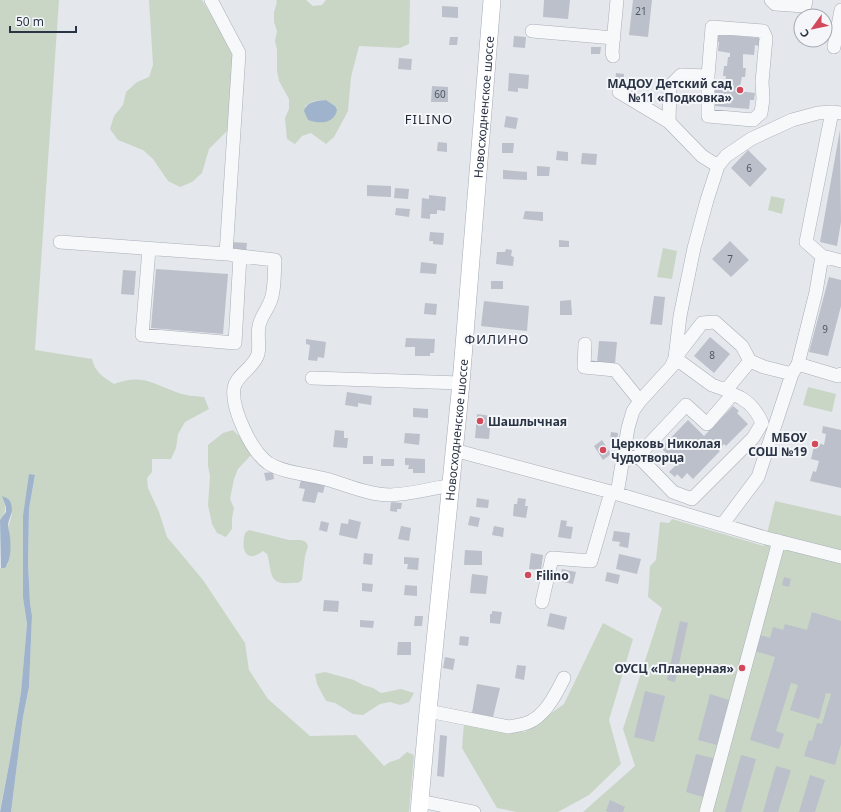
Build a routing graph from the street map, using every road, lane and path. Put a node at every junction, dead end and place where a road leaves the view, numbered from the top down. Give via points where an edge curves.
1 (211, 0) edge
2 (492, 0) edge
3 (617, 0) edge
4 (771, 0) edge
5 (806, 0) edge
6 (841, 10) edge
7 (532, 31) dead end
8 (614, 38) junction
9 (834, 47) dead end
10 (613, 56) dead end
11 (708, 76) junction
12 (619, 92) dead end
13 (836, 113) edge
14 (669, 122) junction
15 (718, 166) junction
16 (60, 242) dead end
17 (149, 249) junction
18 (226, 254) junction
19 (240, 256) junction
20 (822, 256) junction
21 (841, 261) edge
22 (585, 344) dead end
23 (675, 358) junction
24 (750, 361) junction
25 (795, 369) junction
26 (841, 374) edge
27 (312, 378) dead end
28 (461, 383) junction
29 (729, 392) junction
30 (640, 401) junction
31 (454, 450) junction
32 (638, 456) junction
33 (623, 461) junction
34 (451, 485) junction
35 (614, 493) junction
36 (722, 524) junction
37 (779, 541) junction
38 (841, 557) edge
39 (542, 602) dead end
40 (564, 678) dead end
41 (428, 711) junction
42 (420, 807) edge
43 (474, 812) edge
44 (706, 812) edge

1 - 18 street via 239,53
2 - 28 main road, Новосходненское шоссе
3 - 8 street
4 - 5 street via 775,4 805,6
6 - 9 street
7 - 8 street
8 - 10 street
11 - 11 street via 708,116 753,120 761,113 763,99 766,38 763,31 712,27
11 - 14 street via 681,75 670,86
12 - 14 street
13 - 15 street via 818,112 792,120 751,139 726,156
13 - 20 street via 806,242
14 - 15 street via 702,156
15 - 23 street via 694,248 680,316
16 - 17 street
17 - 18 street
17 - 19 street via 142,335 235,343
18 - 19 street
19 - 34 street via 275,260 272,296 259,326 258,353 253,365 238,378 234,386 240,420 257,452 280,468 368,493 390,495
20 - 21 street
20 - 25 street via 816,292
22 - 30 street via 584,367 615,370
23 - 24 street via 702,323 715,322 742,346
23 - 29 street via 712,385
23 - 30 street via 660,380
24 - 25 street via 764,368
24 - 29 street
25 - 26 street via 838,376
25 - 36 street via 758,477
27 - 28 street
28 - 31 main road, Новосходненское шоссе
29 - 32 street via 707,424 686,405
29 - 32 street via 742,398 757,412 762,423 753,438 692,499 673,492
30 - 33 street via 633,411 628,428
31 - 34 main road, Новосходненское шоссе
31 - 35 street
32 - 33 street
33 - 35 street
34 - 41 main road, Новосходненское шоссе
35 - 36 street
35 - 39 street via 591,561 552,558
36 - 37 street
37 - 38 street
37 - 44 street
40 - 41 street via 544,710 533,720 522,725 509,727
41 - 42 main road, Новосходненское шоссе
42 - 43 street

